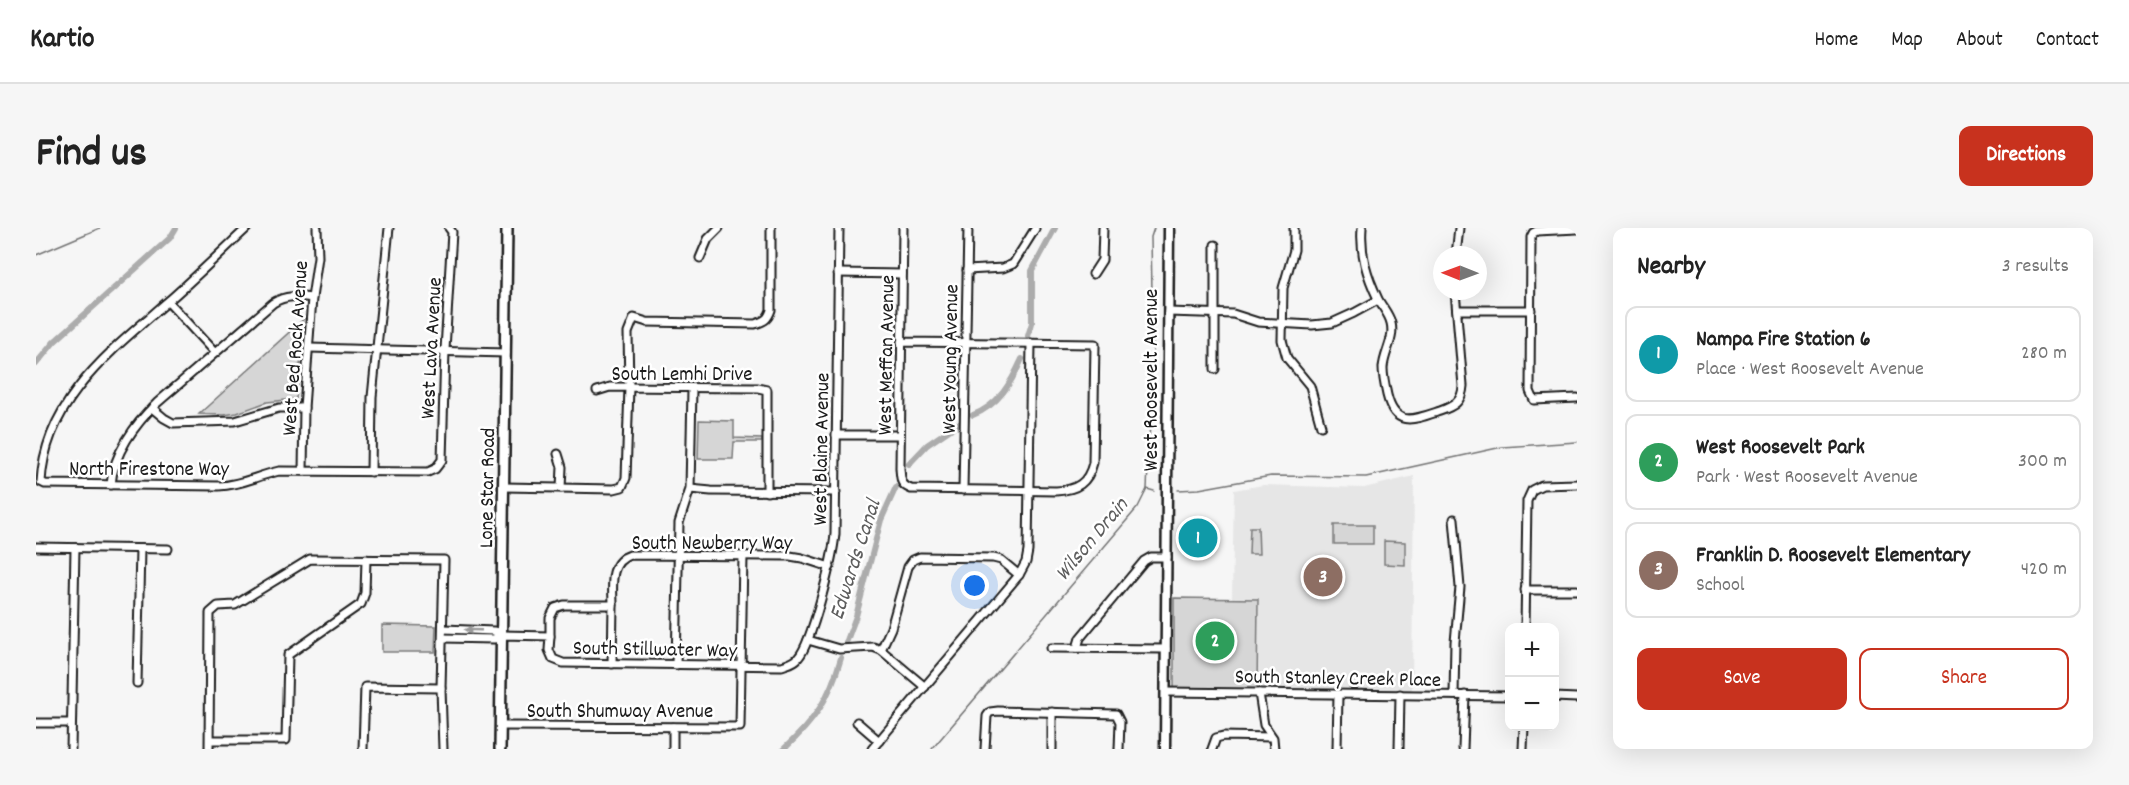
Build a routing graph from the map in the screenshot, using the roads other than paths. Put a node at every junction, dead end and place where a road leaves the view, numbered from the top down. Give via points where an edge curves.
1 (247, 228) edge
2 (317, 228) edge
3 (389, 228) edge
4 (449, 228) edge
5 (507, 228) edge
6 (719, 228) edge
7 (771, 228) edge
8 (838, 228) edge
9 (903, 228) edge
10 (968, 228) edge
11 (1103, 228) edge
12 (1169, 228) edge
13 (1294, 228) edge
14 (1362, 228) edge
15 (1459, 228) edge
16 (1035, 229) edge
17 (1577, 229) edge
18 (1215, 245) dead end
19 (1457, 246) edge
20 (700, 258) dead end
21 (967, 270) junction
22 (838, 273) junction
23 (903, 274) junction
24 (1094, 274) dead end
25 (312, 298) junction
26 (1378, 300) junction
27 (1455, 300) edge
28 (168, 302) junction
29 (1456, 310) junction
30 (1531, 310) junction
31 (1168, 312) junction
32 (1215, 313) junction
33 (1282, 325) junction
34 (901, 342) junction
35 (966, 342) junction
36 (1031, 343) junction
37 (309, 348) junction
38 (376, 349) junction
39 (445, 350) junction
40 (215, 353) junction
41 (506, 353) junction
42 (1215, 369) dead end
43 (629, 387) junction
44 (692, 389) junction
45 (597, 391) dead end
46 (1577, 398) edge
47 (152, 408) junction
48 (304, 408) junction
49 (1321, 426) dead end
50 (836, 435) junction
51 (900, 435) junction
52 (558, 454) dead end
53 (435, 469) joint
54 (303, 471) junction
55 (371, 472) junction
56 (1577, 484) edge
57 (111, 485) junction
58 (504, 487) junction
59 (561, 488) junction
60 (690, 489) junction
61 (963, 490) junction
62 (1029, 491) junction
63 (767, 492) junction
64 (836, 492) junction
65 (1454, 519) dead end
66 (36, 547) edge
67 (75, 548) junction
68 (140, 549) junction
69 (168, 549) dead end
70 (678, 555) junction
71 (743, 556) junction
72 (1167, 556) junction
73 (366, 559) junction
74 (830, 567) junction
75 (1019, 574) junction
76 (1525, 590) junction
77 (1577, 590) edge
78 (613, 605) junction
79 (1525, 623) edge
80 (444, 629) junction
81 (502, 635) junction
82 (550, 636) junction
83 (443, 638) junction
84 (808, 640) junction
85 (1051, 648) dead end
86 (1077, 648) junction
87 (1166, 649) junction
88 (881, 650) junction
89 (793, 662) joint
90 (612, 664) junction
91 (676, 665) junction
92 (742, 666) junction
93 (137, 683) dead end
94 (925, 687) junction
95 (441, 688) junction
96 (1166, 692) junction
97 (1259, 693) junction
98 (1338, 694) junction
99 (1400, 694) junction
100 (1454, 695) junction
101 (1465, 695) junction
102 (1505, 696) edge
103 (1559, 697) edge
104 (1577, 698) edge
105 (1052, 712) junction
106 (857, 722) dead end
107 (36, 723) edge
108 (71, 723) junction
109 (500, 726) junction
110 (673, 727) junction
111 (1524, 731) edge
112 (1271, 737) junction
113 (210, 740) junction
114 (879, 741) junction
115 (71, 749) edge
116 (209, 749) edge
117 (363, 749) edge
118 (443, 749) edge
119 (500, 749) edge
120 (673, 749) edge
121 (873, 749) edge
122 (985, 749) edge
123 (1052, 749) edge
124 (1119, 749) edge
125 (1165, 749) edge
126 (1212, 749) edge
127 (1274, 749) edge
128 (1337, 749) edge
129 (1399, 749) edge
130 (1463, 749) edge
131 (1524, 749) edge

1 - 28 street
2 - 25 street, West Bed Rock Avenue via 318,257
3 - 38 street
4 - 39 street, West Lava Avenue via 452,232
5 - 41 main road, Lone Star Road
6 - 20 street via 708,239
7 - 43 street via 768,318 755,324 647,322 634,318 628,333
8 - 22 street, West Blaine Avenue
9 - 23 street, West Meffan Avenue
10 - 21 street, West Young Avenue
11 - 24 street via 1102,260
12 - 31 street, West Roosevelt Avenue
13 - 33 street via 1294,250 1283,288
14 - 26 street via 1363,261
15 - 19 street
16 - 21 street via 1013,264
17 - 30 street via 1533,233
18 - 32 street
21 - 35 street, West Young Avenue
22 - 23 street
22 - 50 street, West Blaine Avenue
23 - 34 street, West Meffan Avenue
25 - 37 street, West Bed Rock Avenue
25 - 40 street via 283,297
26 - 29 street via 1392,328 1383,368 1385,384 1391,409 1402,419 1440,411 1460,400 1463,386
26 - 33 street via 1332,322
27 - 29 street
28 - 40 street
28 - 57 street, North Firestone Way via 110,351 81,384 45,449 41,482
29 - 30 street
30 - 46 street via 1532,398
31 - 32 street
31 - 72 street, West Roosevelt Avenue
32 - 33 street
32 - 42 street
33 - 49 street via 1287,358 1310,386
34 - 35 street
34 - 51 street, West Meffan Avenue
35 - 36 street
35 - 61 street, West Young Avenue
36 - 62 street
36 - 62 street via 1095,344 1093,463 1086,480 1070,491
37 - 38 street
37 - 48 street, West Bed Rock Avenue
38 - 39 street
38 - 55 street
39 - 41 street
39 - 53 street, West Lava Avenue via 442,460
40 - 47 street
41 - 58 main road, Lone Star Road
43 - 44 street, South Lemhi Drive
43 - 45 street, South Lemhi Drive
43 - 59 street via 626,478 622,487
44 - 60 street
44 - 63 street, South Lemhi Drive via 767,390
47 - 48 street via 173,423 235,421 279,408
47 - 57 street via 114,463
48 - 54 street, West Bed Rock Avenue
50 - 51 street
50 - 64 street, West Blaine Avenue
51 - 61 street, West Meffan Avenue via 901,482 905,487
52 - 59 street
53 - 55 street, North Firestone Way
54 - 55 street, North Firestone Way
54 - 57 street, North Firestone Way via 260,475 238,485
56 - 76 street via 1542,485 1532,490 1527,501
58 - 59 street
58 - 81 main road, Lone Star Road
60 - 63 street
60 - 70 street via 681,514
61 - 62 street
62 - 75 street via 1028,551
63 - 64 street
64 - 74 street, West Blaine Avenue
65 - 100 street via 1460,587
66 - 67 street
67 - 68 street
67 - 108 street
68 - 69 street
68 - 93 street
70 - 71 street, South Newberry Way
70 - 78 street, South Newberry Way via 630,555 620,560 614,573
70 - 91 street
71 - 74 street, South Newberry Way via 802,558
71 - 92 street
72 - 86 street via 1144,561 1080,638
72 - 87 street, West Roosevelt Avenue
73 - 80 street via 444,560
73 - 113 street via 361,604 288,655 285,740
73 - 113 street via 310,559 235,605 218,606 210,613
74 - 84 street, West Blaine Avenue
75 - 88 street via 993,558 913,560
75 - 94 street
76 - 77 street
76 - 79 street
78 - 82 street via 564,604 555,608 550,618
78 - 90 street
81 -> 80 street via 494,631
80 - 83 street
81 - 82 street, South Stillwater Way
81 - 83 street via 494,639
81 - 109 main road, Lone Star Road
82 - 90 street, South Stillwater Way via 553,659 563,663
83 - 95 street
84 - 88 street via 839,650
84 - 89 street, West Blaine Avenue
85 - 86 street
86 - 87 street
87 - 96 street, West Roosevelt Avenue
88 - 94 street
89 - 92 street, South Stillwater Way via 782,666
90 - 91 street, South Stillwater Way
91 - 92 street, South Stillwater Way
92 - 110 street, South Shumway Avenue via 740,728
94 - 114 street
95 - 117 street via 365,687
95 - 118 street
96 - 97 street, South Stanley Creek Place
96 - 125 street, West Roosevelt Avenue
97 - 98 street, South Stanley Creek Place
97 - 112 street via 1264,725
98 - 99 street, South Stanley Creek Place
98 - 128 street
99 - 100 street, South Stanley Creek Place
99 - 129 street
100 - 101 street, South Stanley Creek Place
101 - 102 street, South Stanley Creek Place
101 - 130 street
103 - 104 street
105 - 122 street via 990,712
105 - 123 street
105 - 124 street via 1116,714 1120,722
106 - 114 street
107 - 108 street
108 - 115 street
109 - 110 street, South Shumway Avenue
109 - 119 main road, Lone Star Road
110 - 120 street
111 - 131 street
112 - 126 street via 1224,736 1216,738
112 - 127 street
113 - 116 street
114 - 121 street

